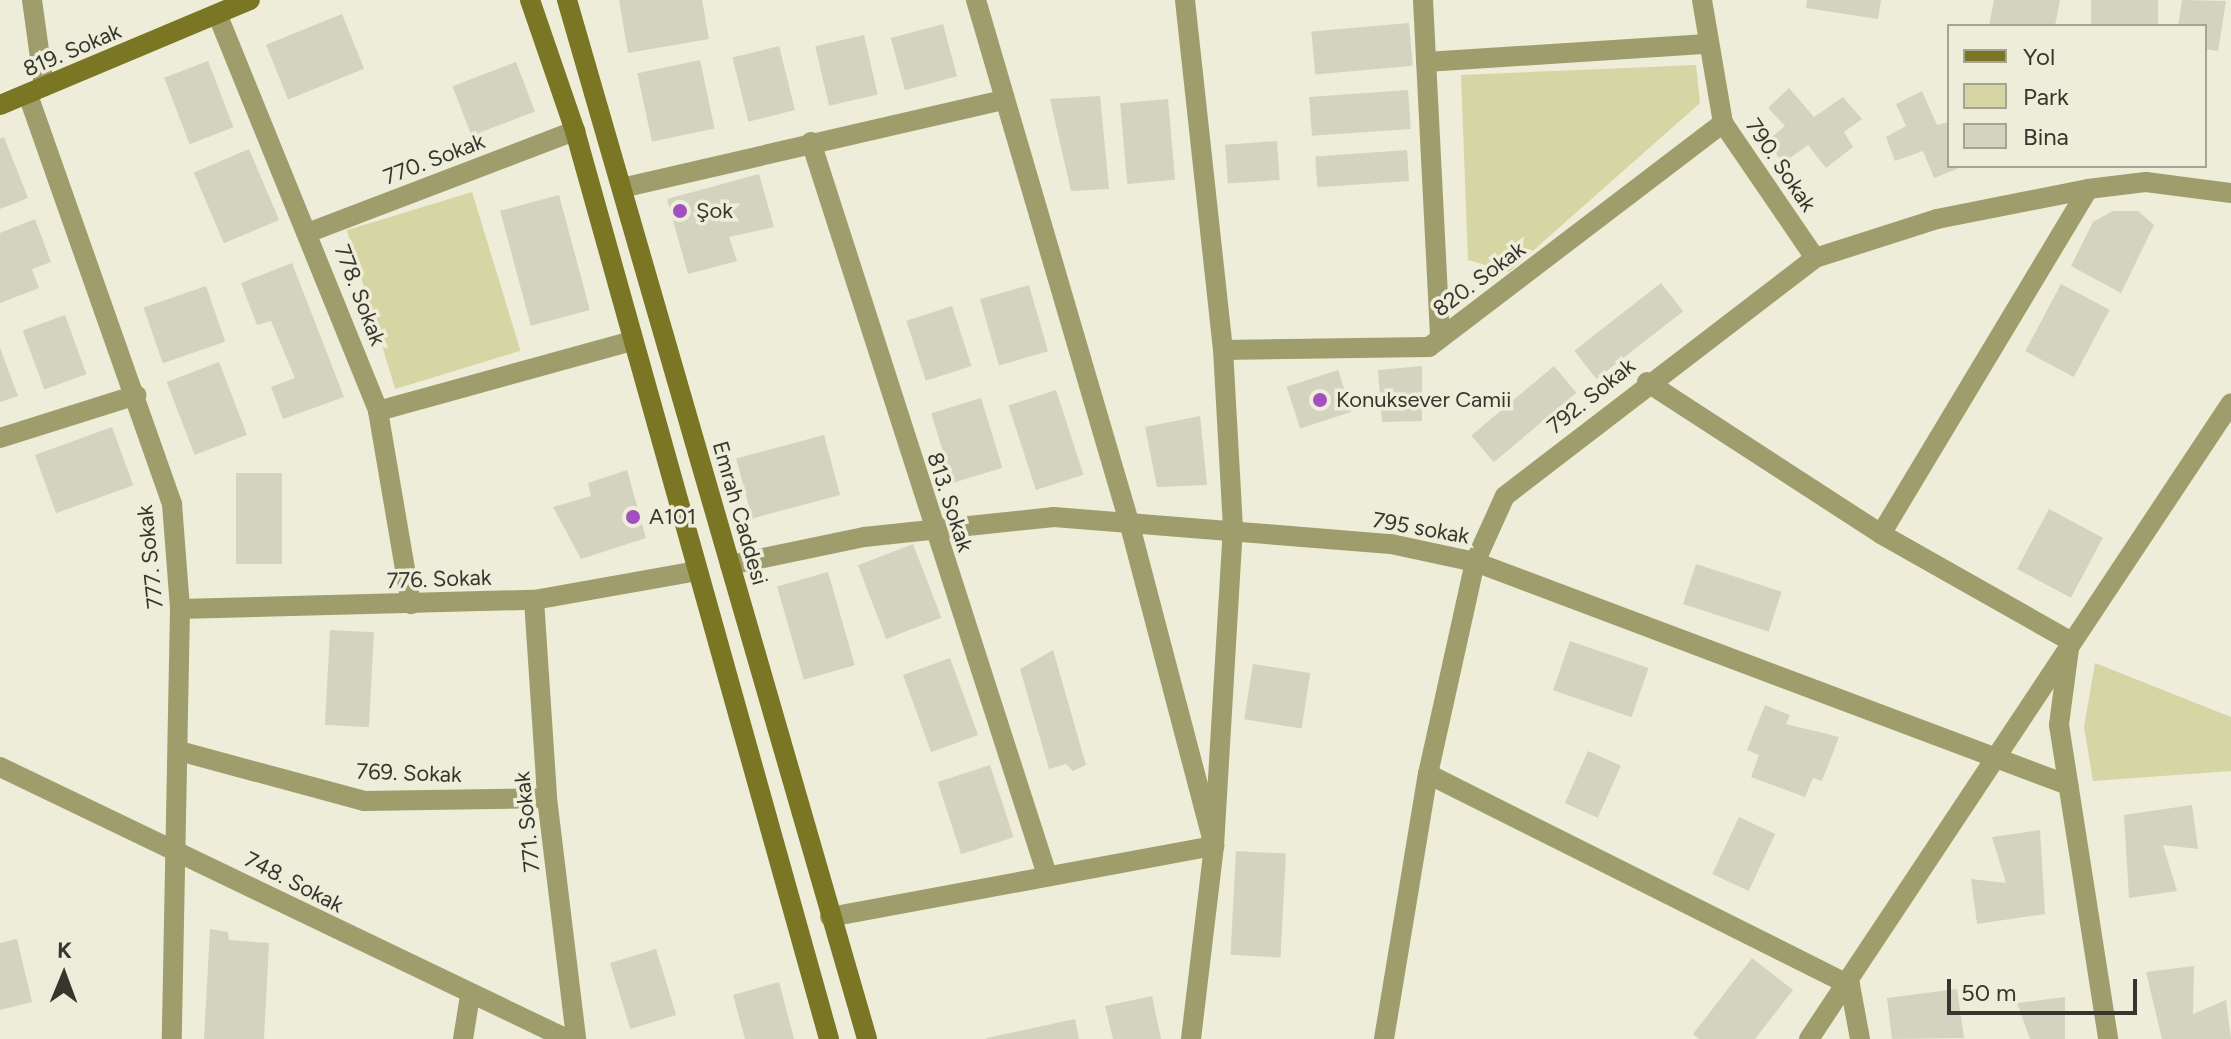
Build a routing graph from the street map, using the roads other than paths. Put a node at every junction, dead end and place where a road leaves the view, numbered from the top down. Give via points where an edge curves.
1 (32, 0) edge
2 (250, 0) edge
3 (530, 0) edge
4 (567, 0) edge
5 (976, 0) edge
6 (1185, 0) edge
7 (1423, 0) edge
8 (1702, 0) edge
9 (218, 16) junction
10 (1706, 44) junction
11 (1426, 62) junction
12 (36, 90) junction
13 (1003, 100) junction
14 (0, 105) edge
15 (1723, 123) junction
16 (575, 131) junction
17 (811, 142) junction
18 (626, 187) junction
19 (2088, 189) junction
20 (2231, 193) edge
21 (310, 232) junction
22 (1815, 258) junction
23 (1440, 339) junction
24 (632, 341) junction
25 (1223, 350) junction
26 (1647, 382) junction
27 (136, 395) junction
28 (2231, 403) edge
29 (378, 411) junction
30 (0, 438) edge
31 (1129, 522) junction
32 (932, 527) junction
33 (1233, 528) junction
34 (1881, 534) junction
35 (1475, 562) junction
36 (730, 565) junction
37 (696, 571) junction
38 (534, 600) junction
39 (411, 604) junction
40 (180, 609) junction
41 (2070, 641) junction
42 (179, 751) junction
43 (1995, 756) junction
44 (0, 767) edge
45 (1428, 774) junction
46 (2068, 785) junction
47 (547, 798) junction
48 (1214, 846) junction
49 (178, 851) junction
50 (1047, 875) junction
51 (830, 917) junction
52 (1850, 985) junction
53 (470, 996) junction
54 (172, 1039) edge
55 (463, 1039) edge
56 (567, 1039) edge
57 (576, 1039) edge
58 (829, 1039) edge
59 (867, 1039) edge
60 (1191, 1039) edge
61 (1384, 1039) edge
62 (1809, 1039) edge
63 (1860, 1039) edge
64 (2108, 1039) edge

1 - 12 street, 777. Sokak
2 - 9 street, 819. Sokak
3 - 16 street
4 - 18 street, Emrah Caddesi
5 - 13 street
6 - 25 street
7 - 11 street
8 - 10 street, 790. Sokak
9 - 12 street, 819. Sokak
9 - 21 street, 778. Sokak
10 - 11 street
10 - 15 street, 790. Sokak
11 - 23 street
12 - 14 street, 819. Sokak
12 - 27 street, 777. Sokak
13 - 17 street
13 - 31 street
15 - 22 street, 790. Sokak
15 - 23 street, 820. Sokak
16 - 21 street, 770. Sokak
16 - 24 street
17 - 18 street
17 - 32 street, 813. Sokak
18 - 36 street, Emrah Caddesi
19 - 20 street, 792. Sokak via 2146,182
19 - 22 street, 792. Sokak via 1937,219
19 - 34 street
21 - 29 street, 778. Sokak
22 - 26 street, 792. Sokak
23 - 25 street, 820. Sokak via 1429,347
24 - 29 street
24 - 37 street
25 - 33 street
26 - 34 street
26 - 35 street, 792. Sokak via 1505,496
27 - 30 street
27 - 40 street, 777. Sokak via 172,504
28 - 41 street
29 - 39 street, 778. Sokak
31 - 32 street, 795 sokak via 1054,517
31 - 33 street, 795 sokak
31 - 48 street
32 - 36 street, 795 sokak
32 - 50 street, 813. Sokak
33 - 35 street, 795 sokak via 1391,544
33 - 48 street
34 - 41 street
35 - 43 street, 795 sokak
35 - 45 street, 792. Sokak
36 - 51 street, Emrah Caddesi
37 - 38 street, 776. Sokak
37 - 58 street
38 - 39 street, 776. Sokak
38 - 47 street, 771. Sokak
39 - 40 street, 776. Sokak
40 - 42 street, 777. Sokak
41 - 43 street
41 - 46 street via 2059,725
42 - 47 street, 769. Sokak via 364,801
42 - 49 street, 777. Sokak
43 - 46 street, 795 sokak
43 - 52 street
44 - 49 street, 748. Sokak
45 - 52 street
45 - 61 street, 792. Sokak
46 - 64 street
47 - 57 street, 771. Sokak
48 - 50 street
48 - 60 street
49 - 53 street, 748. Sokak
49 - 54 street, 777. Sokak
50 - 51 street
51 - 59 street, Emrah Caddesi
52 - 62 street
52 - 63 street
53 - 55 street
53 - 56 street, 748. Sokak

